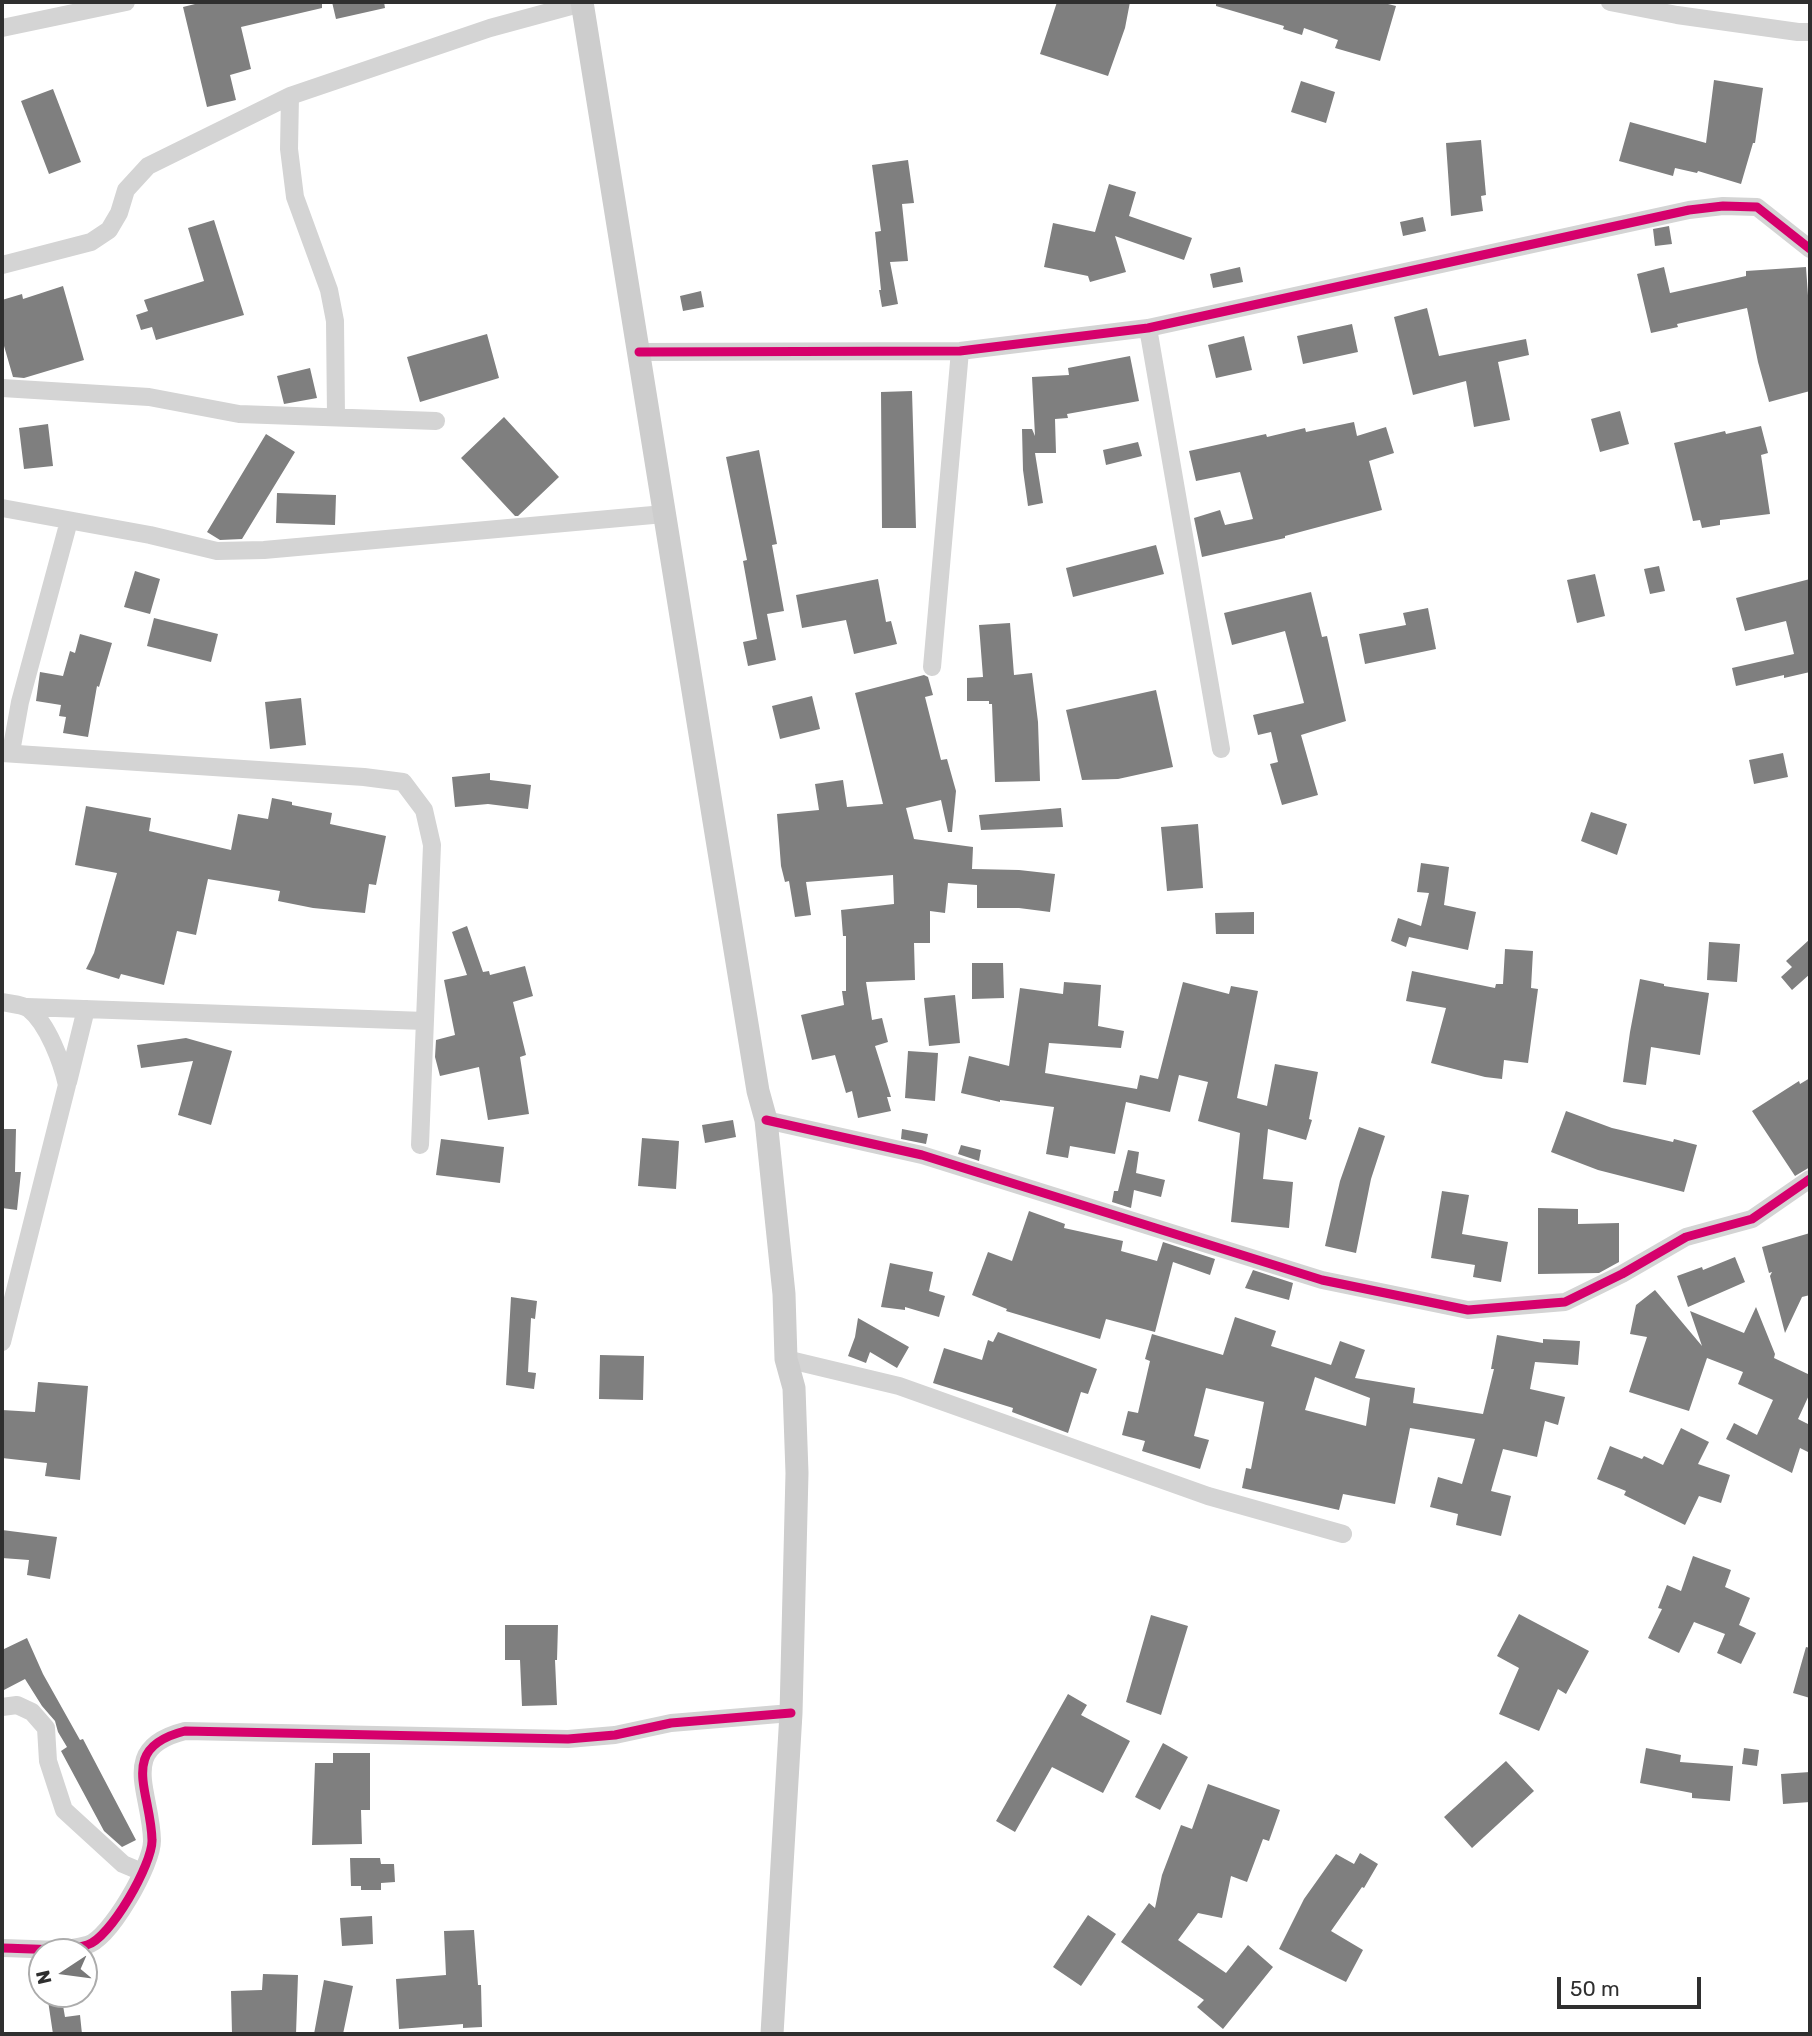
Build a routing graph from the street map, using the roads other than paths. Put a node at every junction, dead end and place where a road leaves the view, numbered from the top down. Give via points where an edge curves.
1 (126, 2) edge
2 (582, 2) edge
3 (1610, 2) edge
4 (2, 28) edge
5 (1810, 32) edge
6 (290, 96) junction
7 (1810, 249) edge
8 (2, 265) edge
9 (1148, 328) junction
10 (960, 351) junction
11 (639, 352) junction
12 (2, 388) edge
13 (336, 416) junction
14 (436, 421) dead end
15 (2, 509) edge
16 (664, 513) junction
17 (69, 521) junction
18 (932, 667) dead end
19 (1221, 749) dead end
20 (6, 752) edge
21 (2, 1002) edge
22 (27, 1007) junction
23 (86, 1009) junction
24 (425, 1021) junction
25 (67, 1085) junction
26 (765, 1119) junction
27 (420, 1145) dead end
28 (1810, 1179) edge
29 (2, 1342) edge
30 (786, 1359) junction
31 (1343, 1534) dead end
32 (2, 1707) edge
33 (791, 1713) junction
34 (142, 1872) junction
35 (2, 1948) edge
36 (772, 2034) edge

1 - 4 street
2 - 6 street
2 - 11 main road
3 - 5 street
6 - 8 street via 148,166 125,190 108,230 91,243
6 - 13 street via 289,149 295,197 329,290 335,321
7 - 9 street via 1756,207 1689,210
9 - 10 street
9 - 19 street
10 - 11 street
10 - 18 street
11 - 16 main road
12 - 13 street via 149,397 239,414
13 - 14 street
15 - 17 street
16 - 17 street via 217,551
16 - 26 main road
17 - 20 street
20 - 24 street via 403,782 424,810 432,845
21 - 22 street
22 - 23 street
22 - 25 street via 49,1038
23 - 24 street
23 - 25 street
24 - 27 street
25 - 29 street
26 - 28 street via 922,1155 1322,1280 1468,1310 1565,1302 1686,1237 1752,1219
26 - 30 main road via 784,1294
30 - 31 street via 899,1386 1208,1496
30 - 33 main road via 794,1388 797,1473
32 - 34 street via 17,1705 32,1712 46,1728 48,1760 64,1810 123,1864
33 - 34 street via 671,1723 568,1740 184,1731 155,1742 145,1755 142,1783 153,1843
33 - 36 main road
34 - 35 street via 104,1935 89,1945

